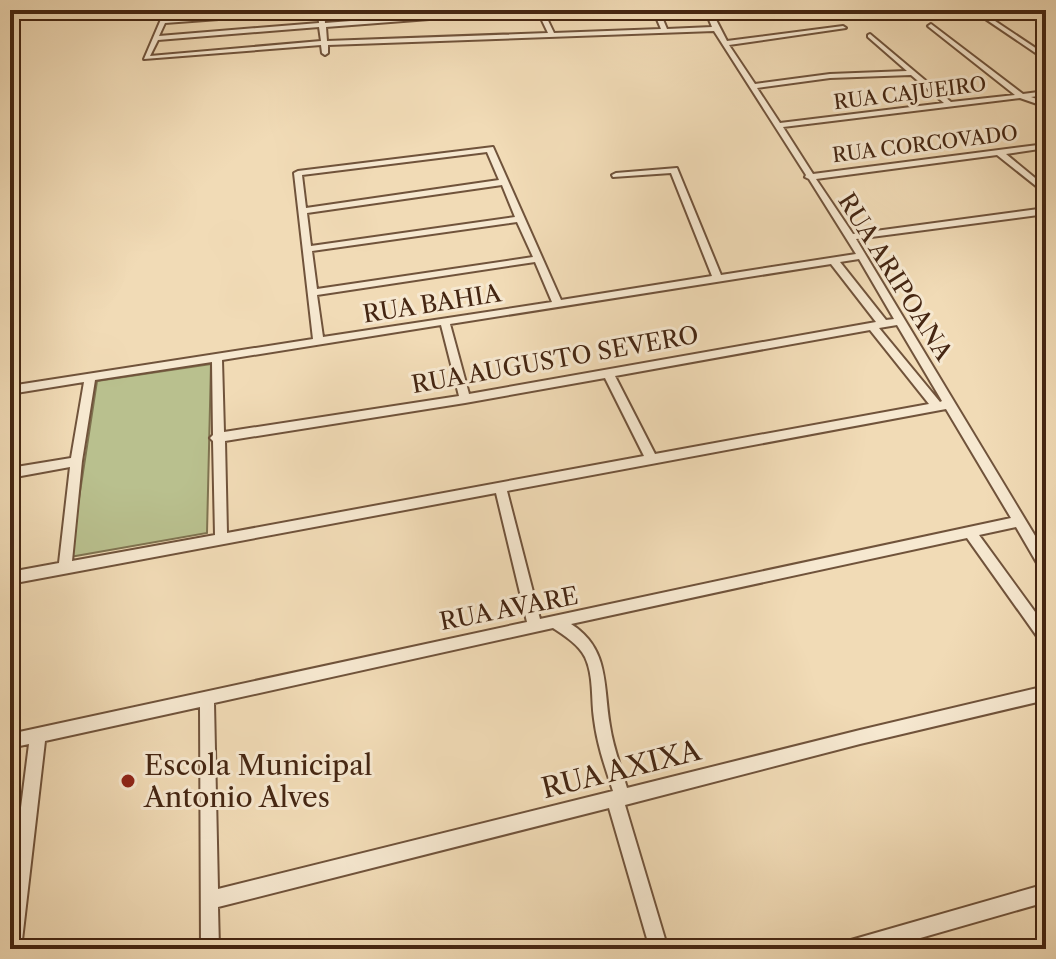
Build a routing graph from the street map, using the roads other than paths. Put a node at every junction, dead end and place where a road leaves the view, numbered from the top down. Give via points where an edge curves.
1 (168, 10) edge
2 (313, 10) edge
3 (321, 10) edge
4 (518, 10) edge
5 (540, 10) edge
6 (656, 10) edge
7 (708, 10) edge
8 (986, 17) dead end
9 (165, 21) junction
10 (321, 26) junction
11 (931, 26) dead end
12 (843, 28) dead end
13 (716, 29) junction
14 (665, 31) junction
15 (552, 35) junction
16 (870, 36) dead end
17 (155, 38) junction
18 (324, 43) junction
19 (726, 43) junction
20 (325, 53) dead end
21 (1046, 58) edge
22 (911, 73) junction
23 (755, 86) junction
24 (1046, 93) edge
25 (1021, 96) junction
26 (949, 104) junction
27 (1046, 105) edge
28 (779, 125) junction
29 (1046, 146) edge
30 (999, 152) junction
31 (616, 175) dead end
32 (809, 177) junction
33 (505, 182) junction
34 (1046, 191) edge
35 (303, 211) junction
36 (1046, 211) edge
37 (521, 219) junction
38 (850, 237) junction
39 (307, 249) junction
40 (861, 256) junction
41 (539, 259) junction
42 (833, 260) junction
43 (718, 279) junction
44 (312, 293) junction
45 (558, 305) junction
46 (900, 321) junction
47 (445, 323) junction
48 (878, 325) junction
49 (318, 342) junction
50 (217, 357) junction
51 (608, 373) junction
52 (90, 377) junction
53 (10, 390) edge
54 (465, 399) junction
55 (943, 404) junction
56 (216, 438) junction
57 (651, 458) junction
58 (76, 461) junction
59 (10, 473) edge
60 (500, 486) junction
61 (1018, 522) junction
62 (970, 532) junction
63 (221, 538) junction
64 (1046, 566) edge
65 (65, 568) junction
66 (10, 578) edge
67 (555, 622) junction
68 (535, 627) junction
69 (1046, 638) edge
70 (1046, 693) edge
71 (207, 697) junction
72 (38, 735) junction
73 (10, 741) edge
74 (619, 799) junction
75 (1046, 893) edge
76 (210, 900) junction
77 (12, 943) edge
78 (210, 949) edge
79 (659, 949) edge
80 (851, 949) edge

1 - 9 street
2 - 9 street
3 - 10 street
4 - 10 street
5 - 15 street
6 - 14 street
7 - 13 street, RUA ARIPOANA
8 - 21 street
9 - 17 street
10 - 17 street
10 - 18 street
11 - 25 street
12 - 19 street
13 - 14 street
13 - 19 street, RUA ARIPOANA
14 - 15 street
15 - 18 street
16 - 22 street
17 - 18 street via 146,58
18 - 20 street
19 - 23 street, RUA ARIPOANA
22 - 23 street
22 - 26 street
23 - 28 street, RUA ARIPOANA
24 - 25 street, RUA CAJUEIRO
25 - 26 street, RUA CAJUEIRO
25 - 27 street
26 - 28 street, RUA CAJUEIRO
28 - 32 street, RUA ARIPOANA
29 - 30 street, RUA CORCOVADO
30 - 32 street, RUA CORCOVADO
30 - 34 street
31 - 43 street via 674,170
32 - 38 street, RUA ARIPOANA
33 - 35 street
33 - 35 street via 490,149 298,173
33 - 37 street
35 - 39 street
36 - 38 street
37 - 39 street
37 - 41 street
38 - 40 street, RUA ARIPOANA
39 - 44 street
40 - 42 street, RUA BAHIA
40 - 46 street, RUA ARIPOANA
41 - 44 street
41 - 45 street
42 - 43 street, RUA BAHIA
42 - 48 street
43 - 45 street, RUA BAHIA
44 - 49 street
45 - 47 street, RUA BAHIA
46 - 48 street, RUA AUGUSTO SEVERO
46 - 55 street, RUA ARIPOANA
47 - 49 street, RUA BAHIA
47 - 54 street
48 - 51 street, RUA AUGUSTO SEVERO
48 - 55 street
49 - 50 street, RUA BAHIA
50 - 52 street, RUA BAHIA
50 - 56 street
51 - 54 street, RUA AUGUSTO SEVERO
51 - 57 street
52 - 53 street, RUA BAHIA
52 - 58 street
54 - 56 street, RUA AUGUSTO SEVERO
55 - 57 street
55 - 61 street, RUA ARIPOANA
56 - 63 street
57 - 60 street
58 - 59 street
58 - 65 street
60 - 63 street
60 - 68 street
61 - 62 street, RUA AVARE
61 - 64 street, RUA ARIPOANA
62 - 67 street, RUA AVARE
62 - 69 street
63 - 65 street
65 - 66 street
67 - 68 street, RUA AVARE
67 - 74 street via 581,638 592,657
68 - 71 street, RUA AVARE
70 - 74 street, RUA AXIXA
71 - 72 street, RUA AVARE
71 - 76 street
72 - 73 street, RUA AVARE
72 - 77 street
74 - 76 street, RUA AXIXA
74 - 79 street
75 - 80 street
76 - 78 street

